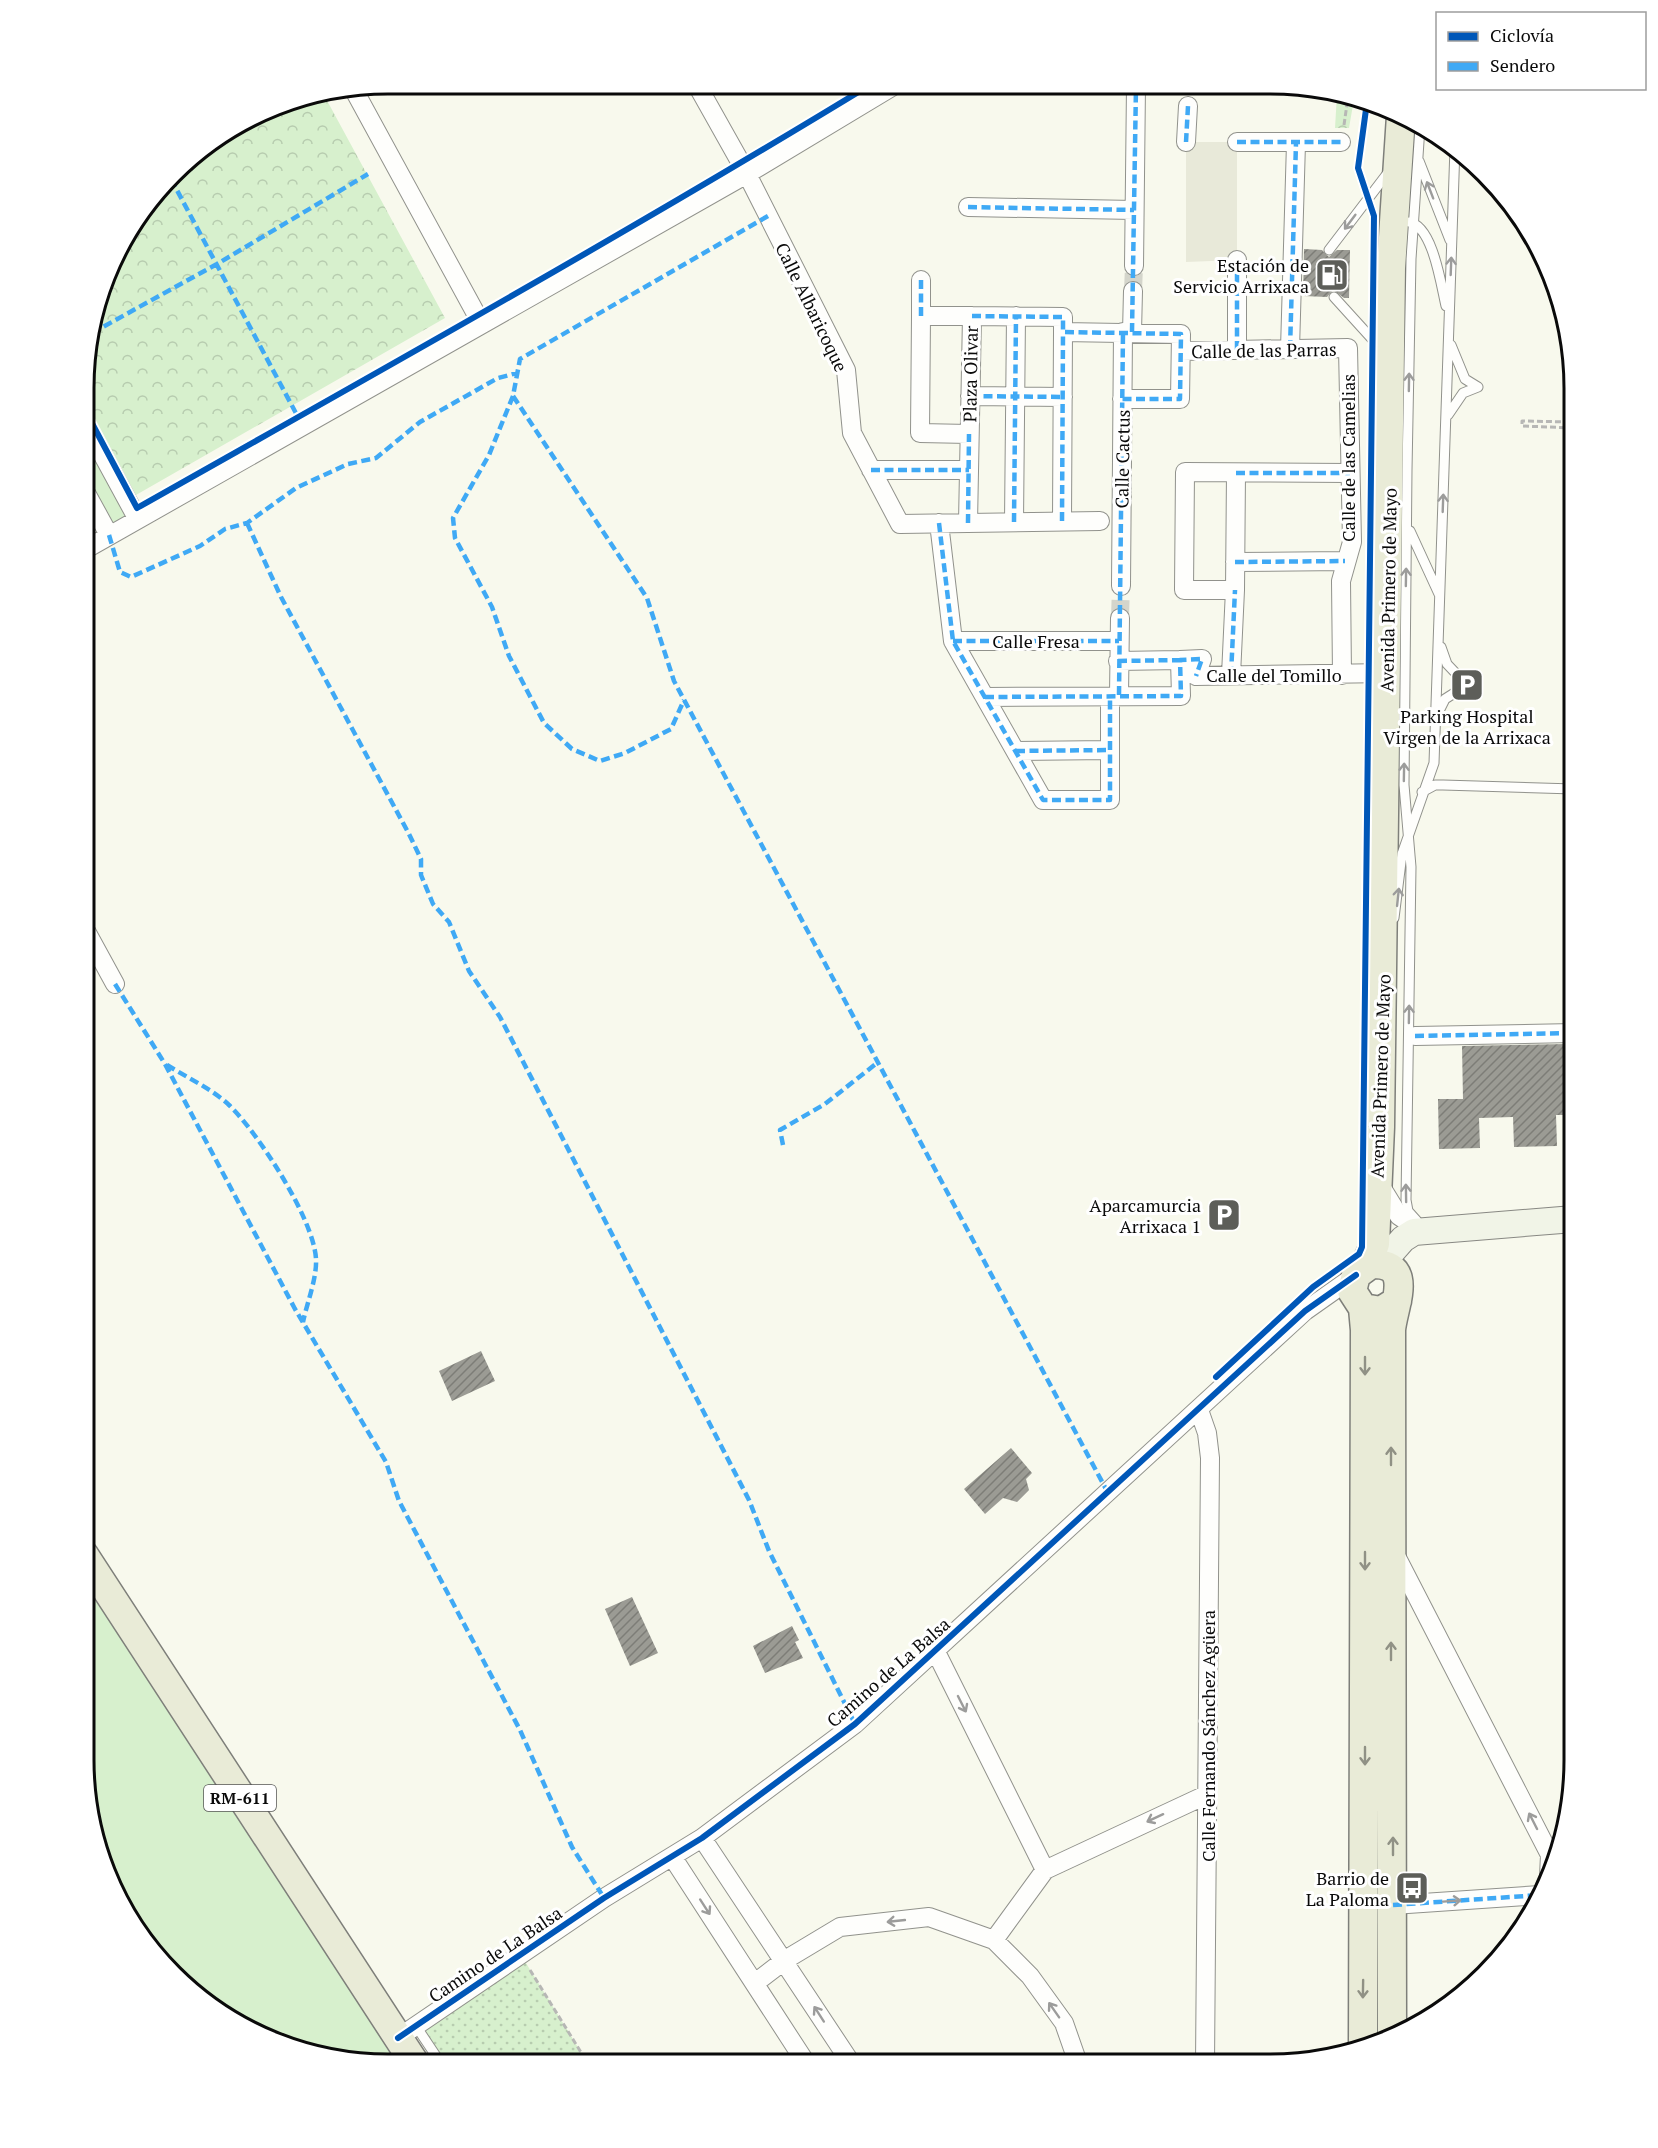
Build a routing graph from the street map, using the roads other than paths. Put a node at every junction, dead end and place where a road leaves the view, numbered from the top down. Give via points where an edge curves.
1 (702, 94) edge
2 (882, 94) edge
3 (1136, 94) edge
4 (357, 96) edge
5 (1188, 106) dead end
6 (1412, 131) edge
7 (1186, 141) dead end
8 (1237, 142) dead end
9 (1296, 142) junction
10 (1341, 142) road end
11 (1456, 161) edge
12 (1406, 163) junction
13 (747, 174) junction
14 (968, 207) dead end
15 (1134, 210) junction
16 (1403, 227) junction
17 (1452, 245) junction
18 (1329, 250) dead end
19 (1237, 260) dead end
20 (1134, 266) tunnel mouth
21 (921, 280) dead end
22 (1132, 291) tunnel mouth
23 (1334, 297) dead end
24 (921, 316) junction
25 (972, 316) junction
26 (1016, 316) junction
27 (1449, 317) junction
28 (481, 324) junction
29 (1064, 332) junction
30 (1128, 332) junction
31 (1449, 335) junction
32 (1181, 343) junction
33 (1348, 348) joint
34 (1237, 350) junction
35 (1290, 350) junction
36 (1390, 358) junction
37 (970, 396) junction
38 (1015, 396) junction
39 (1063, 397) junction
40 (1122, 399) junction
41 (1446, 418) junction
42 (969, 434) junction
43 (94, 439) edge
44 (871, 470) junction
45 (969, 470) junction
46 (1350, 472) junction
47 (1236, 473) junction
48 (1389, 473) junction
49 (94, 508) edge
50 (137, 519) junction
51 (1062, 521) junction
52 (1100, 521) dead end
53 (1014, 522) junction
54 (939, 523) junction
55 (968, 523) junction
56 (1407, 524) junction
57 (109, 535) junction
58 (94, 544) edge
59 (1345, 561) junction
60 (1235, 562) junction
61 (1120, 586) tunnel mouth
62 (1235, 590) junction
63 (1440, 596) junction
64 (1120, 618) tunnel mouth
65 (1439, 636) junction
66 (953, 641) junction
67 (1119, 641) junction
68 (1180, 660) junction
69 (1118, 661) junction
70 (1387, 673) junction
71 (1231, 675) junction
72 (1342, 675) junction
73 (1115, 696) junction
74 (985, 697) junction
75 (1436, 724) junction
76 (1110, 750) junction
77 (1016, 751) junction
78 (1433, 766) junction
79 (1443, 785) junction
80 (1564, 789) edge
81 (1422, 792) junction
82 (1409, 830) junction
83 (94, 946) edge
84 (1383, 953) junction
85 (115, 984) dead end
86 (1564, 1033) edge
87 (1415, 1036) dead end
88 (1377, 1174) junction
89 (1564, 1220) edge
90 (1422, 1233) junction
91 (1376, 1276) junction
92 (1305, 1311) junction
93 (1199, 1410) junction
94 (1391, 1545) junction
95 (94, 1571) edge
96 (936, 1652) junction
97 (1208, 1794) junction
98 (702, 1838) junction
99 (1549, 1852) edge
100 (673, 1858) junction
101 (1365, 1867) junction
102 (1045, 1870) junction
103 (1530, 1896) edge
104 (1393, 1905) junction
105 (994, 1940) junction
106 (1364, 1940) junction
107 (785, 1960) junction
108 (755, 1983) junction
109 (1392, 2027) edge
110 (407, 2032) junction
111 (1363, 2038) edge
112 (412, 2054) edge
113 (431, 2054) edge
114 (800, 2054) edge
115 (845, 2054) edge
116 (1075, 2054) edge
117 (1205, 2054) edge

1 - 13 street, Calle Albaricoque
2 - 13 street
3 - 15 street
4 - 28 street
5 - 7 street
6 - 12 main road, Avenida Primero de Mayo
8 - 9 street
9 - 10 street
9 - 35 street
11 - 17 lane
12 - 16 main road, Avenida Primero de Mayo
17 -> 12 lane
12 -> 18 lane
13 - 28 street
13 - 44 street, Calle Albaricoque via 846,370 852,433
14 - 15 street
15 - 20 street
16 - 27 lane via 1419,225 1428,239
16 - 36 main road, Avenida Primero de Mayo
56 -> 16 lane
27 -> 17 lane
19 - 34 street
21 - 24 street
22 - 30 street, Calle Cactus
23 - 36 lane
24 - 25 street, Plaza Olivar
24 - 42 street, Plaza Olivar via 920,433
25 - 26 street
25 - 37 street, Plaza Olivar
26 - 29 street via 1063,317
26 - 38 street
27 - 31 lane
28 - 50 street
29 - 30 street, Calle de las Parras
29 - 39 street
30 - 32 street, Calle de las Parras
30 - 40 street, Calle Cactus
31 - 41 lane
31 - 41 lane via 1455,359 1466,379 1478,387 1463,393
32 - 34 street, Calle de las Parras
32 - 40 street via 1180,399
33 - 35 street, Calle de las Parras
33 - 46 street, Calle de las Camelias
34 - 35 street, Calle de las Parras
36 - 48 main road, Avenida Primero de Mayo
37 - 38 street
37 - 42 street, Plaza Olivar
38 - 39 street
38 - 53 street
39 - 51 street
40 - 61 street, Calle Cactus
63 -> 41 lane
42 - 45 street
43 - 50 street
44 - 45 street
44 - 54 street, Calle Albaricoque via 900,524
45 - 55 street
46 - 47 street
46 - 59 street, Calle de las Camelias via 1352,543
47 - 60 street
47 - 62 street via 1185,472 1184,590
48 - 56 lane
48 - 70 main road, Avenida Primero de Mayo
49 - 57 street
50 - 57 street
51 - 52 street, Calle Albaricoque
51 - 53 street, Calle Albaricoque
53 - 55 street, Calle Albaricoque
54 - 55 street, Calle Albaricoque
54 - 66 street
56 - 63 lane
82 -> 56 lane via 1404,785
57 - 58 street
59 - 60 street
59 - 72 street, Calle de las Camelias via 1341,581
60 - 62 street
62 - 71 street
63 - 65 lane
64 - 67 street
65 - 75 lane
65 - 75 lane via 1447,664 1467,685 1445,699
66 - 67 street, Calle Fresa
66 - 74 street
67 - 69 street
68 - 69 street
68 - 71 street, Calle del Tomillo via 1202,659 1196,676
68 - 73 street via 1181,696
69 - 73 street
70 - 72 street, Calle del Tomillo
70 - 84 main road, Avenida Primero de Mayo
71 - 72 street, Calle del Tomillo
73 - 74 street
73 - 76 street
74 - 77 street
75 - 78 lane
76 - 77 street
76 - 77 street via 1110,800 1043,800
78 - 79 lane
78 - 81 lane
79 - 80 lane
79 - 81 lane
81 - 82 lane
84 -> 82 lane via 1397,910 1401,862
90 -> 82 lane via 1428,1228 1408,1211 1406,1200
83 - 85 street
84 - 88 main road, Avenida Primero de Mayo
86 - 87 street
88 - 90 street via 1395,1211
88 - 91 main road, Avenida Primero de Mayo
89 - 90 street
90 - 91 street
91 - 92 street, Camino de La Balsa
91 - 92 street, Camino de La Balsa via 1331,1303
94 -> 91 main road via 1391,1330
91 -> 101 main road via 1365,1330
92 - 93 street, Camino de La Balsa
93 - 96 street, Camino de La Balsa
93 - 97 street, Calle Fernando Sánchez Agüera via 1210,1458
99 -> 94 street
104 -> 94 main road
95 - 110 main road, RM-611
96 - 98 street, Camino de La Balsa via 839,1736
96 -> 102 street
97 -> 102 street
97 - 117 street, Calle Fernando Sánchez Agüera
98 - 100 street, Camino de La Balsa
98 - 107 street
100 -> 108 street
100 - 110 street, Camino de La Balsa via 604,1898
101 - 104 main road
101 - 106 main road
102 - 105 street
104 -> 103 street
104 - 106 main road
104 - 109 main road
105 -> 107 street via 929,1917 840,1927
116 -> 105 street via 1064,2024 1030,1976
106 -> 111 main road
107 - 108 street
115 -> 107 street
108 - 114 street
110 - 112 main road, RM-611
110 - 113 lane

